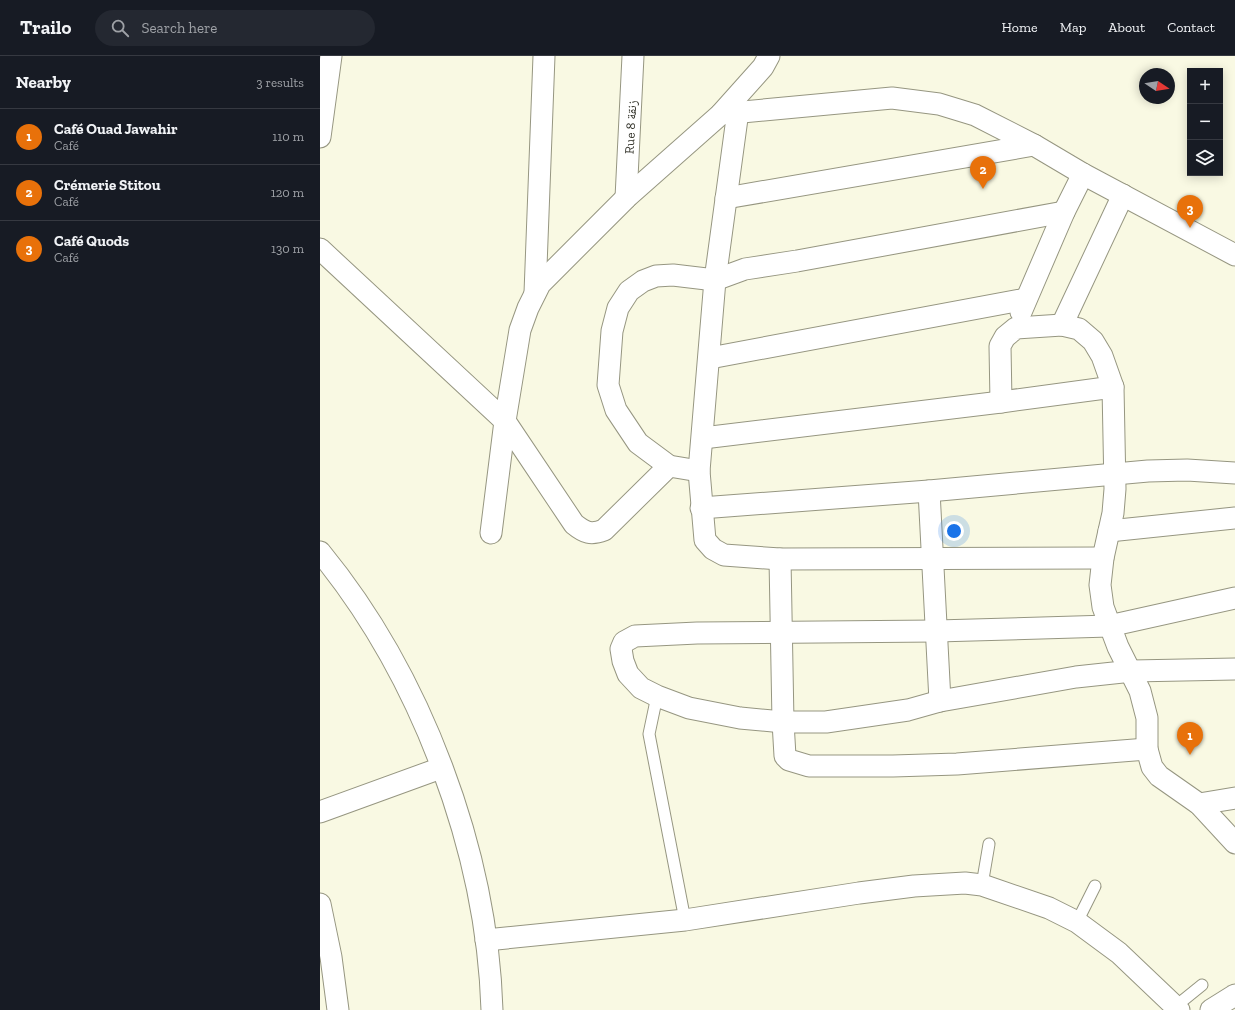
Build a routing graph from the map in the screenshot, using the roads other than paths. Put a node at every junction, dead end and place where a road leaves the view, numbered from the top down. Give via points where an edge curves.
1 (331, 56) edge
2 (544, 56) edge
3 (769, 56) edge
4 (636, 59) edge
5 (729, 113) junction
6 (320, 137) edge
7 (1034, 145) junction
8 (1083, 174) junction
9 (1123, 195) junction
10 (626, 198) junction
11 (726, 198) junction
12 (1064, 212) junction
13 (320, 249) edge
14 (1235, 255) edge
15 (715, 280) junction
16 (535, 293) junction
17 (1026, 299) junction
18 (1062, 325) junction
19 (1016, 328) junction
20 (710, 358) junction
21 (1113, 387) junction
22 (1001, 402) junction
23 (505, 421) junction
24 (703, 438) junction
25 (669, 466) junction
26 (699, 471) junction
27 (1235, 473) edge
28 (1114, 475) junction
29 (929, 491) junction
30 (701, 508) junction
31 (1235, 518) edge
32 (1109, 531) junction
33 (491, 533) dead end
34 (320, 552) edge
35 (1103, 558) junction
36 (780, 560) junction
37 (934, 560) junction
38 (1235, 598) edge
39 (1109, 626) junction
40 (937, 631) junction
41 (783, 633) junction
42 (1235, 669) edge
43 (1132, 671) junction
44 (657, 696) junction
45 (940, 701) junction
46 (783, 722) junction
47 (1147, 749) junction
48 (441, 768) junction
49 (1235, 798) edge
50 (1199, 804) junction
51 (320, 812) edge
52 (1235, 843) edge
53 (989, 844) dead end
54 (982, 885) junction
55 (1095, 886) dead end
56 (320, 904) edge
57 (685, 920) junction
58 (1077, 922) junction
59 (486, 940) junction
60 (1202, 985) dead end
61 (1235, 994) edge
62 (1177, 1008) edge
63 (338, 1010) edge
64 (492, 1010) edge
65 (1211, 1010) edge

1 - 6 street
2 - 16 street
3 - 5 street
4 - 10 street, Rue 8 زنقة
5 - 7 street via 892,98 939,104 975,115
5 - 10 street
5 - 11 street
7 - 8 street
7 - 11 street
8 - 9 street
8 - 12 street
9 - 14 street
9 - 18 street
10 - 16 street via 540,284
11 - 15 street
12 - 15 street via 745,269
12 - 17 street
13 - 23 street
15 - 20 street
15 - 25 street via 673,275 656,276 643,281 629,291 618,308 612,331 608,385 616,410 638,443
16 - 23 street via 520,330
17 - 19 street
17 - 20 street
18 - 19 street
18 - 21 street via 1079,329 1093,340 1102,356
19 - 22 street via 1004,337 1000,346
20 - 24 street
21 - 22 street
21 - 28 street
22 - 24 street
23 - 25 street via 574,524 586,533 595,534 604,530
23 - 33 street
24 - 26 street
25 - 26 street
26 - 30 street
27 - 28 street via 1187,470
28 - 29 street
28 - 32 street via 1113,513
29 - 30 street
29 - 37 street
30 - 36 street via 705,540 713,549 724,555
31 - 32 street
32 - 35 street
34 - 48 street via 366,614 394,661 411,694
35 - 37 street
35 - 39 street via 1100,585
36 - 37 street
36 - 41 street
37 - 40 street
38 - 39 street
39 - 40 street
39 - 43 street
40 - 41 street
40 - 45 street
41 - 44 street via 697,633 629,638 621,648 628,674 641,688
41 - 46 street
42 - 43 street
43 - 45 street via 1062,679
43 - 47 street via 1147,718
44 - 46 street via 689,708 740,718
44 - 57 lane via 649,734
45 - 46 street via 908,710 826,722
46 - 47 street via 785,756 796,764 809,766 957,764
47 - 50 street via 1152,767 1159,776
48 - 51 street
48 - 59 street via 466,838
49 - 50 street
50 - 52 street
53 - 54 lane
54 - 57 street via 966,883 898,888
54 - 58 street via 1049,908
55 - 58 lane
56 - 63 street
57 - 59 street
58 - 62 street via 1119,953
59 - 64 street
60 - 62 lane
61 - 65 street

